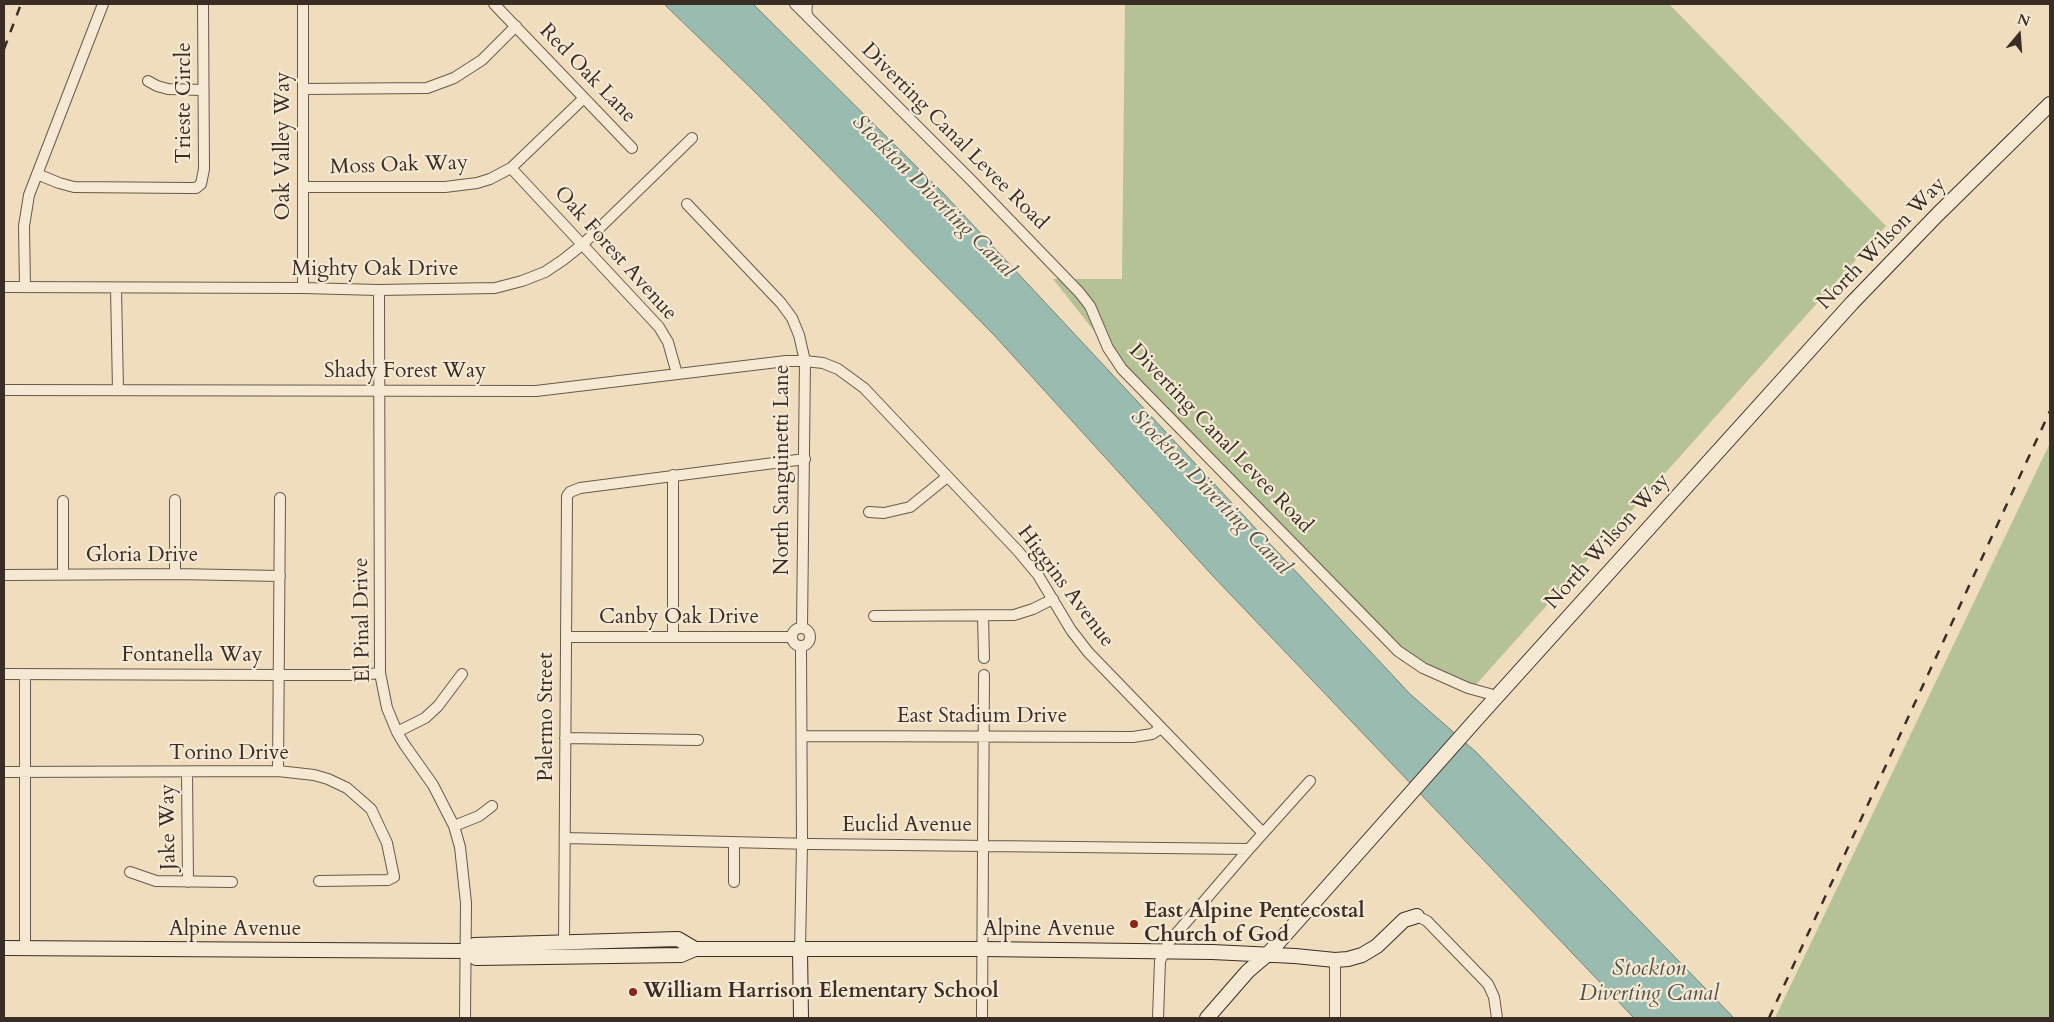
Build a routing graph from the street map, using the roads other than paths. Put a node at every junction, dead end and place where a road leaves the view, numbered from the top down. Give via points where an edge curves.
1 (103, 4) edge
2 (203, 4) edge
3 (303, 4) edge
4 (494, 4) edge
5 (795, 4) edge
6 (807, 11) edge
7 (516, 26) junction
8 (148, 81) dead end
9 (302, 89) junction
10 (202, 90) junction
11 (584, 98) junction
12 (2050, 104) edge
13 (692, 138) dead end
14 (632, 148) dead end
15 (511, 168) junction
16 (37, 174) junction
17 (304, 187) junction
18 (687, 204) dead end
19 (583, 244) junction
20 (4, 287) edge
21 (25, 287) junction
22 (303, 288) junction
23 (116, 289) junction
24 (379, 290) junction
25 (805, 361) junction
26 (677, 374) junction
27 (4, 390) edge
28 (118, 390) junction
29 (380, 390) junction
30 (805, 459) junction
31 (673, 475) junction
32 (946, 477) junction
33 (280, 498) dead end
34 (175, 500) dead end
35 (63, 501) dead end
36 (869, 512) dead end
37 (63, 574) junction
38 (175, 574) junction
39 (4, 575) edge
40 (280, 576) junction
41 (1053, 599) junction
42 (874, 616) dead end
43 (983, 616) junction
44 (802, 628) junction
45 (567, 637) junction
46 (673, 637) junction
47 (791, 637) junction
48 (801, 646) junction
49 (984, 658) dead end
50 (380, 673) junction
51 (4, 674) edge
52 (462, 674) dead end
53 (25, 675) junction
54 (279, 675) junction
55 (984, 675) dead end
56 (1497, 696) junction
57 (1161, 728) junction
58 (397, 732) junction
59 (802, 736) junction
60 (983, 736) junction
61 (565, 738) junction
62 (698, 740) dead end
63 (278, 771) junction
64 (4, 772) edge
65 (187, 772) junction
66 (25, 773) junction
67 (1310, 781) dead end
68 (492, 806) dead end
69 (454, 826) junction
70 (1263, 833) junction
71 (566, 838) junction
72 (734, 842) junction
73 (802, 844) junction
74 (983, 845) junction
75 (1249, 849) junction
76 (130, 872) dead end
77 (319, 881) dead end
78 (188, 882) junction
79 (232, 882) dead end
80 (734, 882) dead end
81 (1417, 916) joint
82 (564, 944) junction
83 (4, 948) edge
84 (25, 948) junction
85 (696, 948) junction
86 (983, 949) junction
87 (800, 950) junction
88 (466, 951) junction
89 (1163, 952) junction
90 (1268, 954) junction
91 (1335, 960) junction
92 (465, 1018) edge
93 (801, 1018) edge
94 (982, 1018) edge
95 (1158, 1018) edge
96 (1207, 1018) edge
97 (1335, 1018) edge
98 (1497, 1018) edge

1 - 16 street
2 - 10 street, Trieste Circle
3 - 9 street, Oak Valley Way
4 - 7 street, Red Oak Lane
5 - 6 street via 804,13
6 - 56 street, Diverting Canal Levee Road via 1079,292 1090,306 1108,348 1122,369 1398,652 1468,688
7 - 9 street via 482,60 454,78 427,88
7 - 11 street, Red Oak Lane
8 - 10 street via 168,89
9 - 17 street, Oak Valley Way
10 - 16 street, Trieste Circle via 204,177 196,188 74,187
11 - 14 street, Red Oak Lane
11 - 15 street, Moss Oak Way
12 - 56 street, North Wilson Way via 1852,303
13 - 19 street, Mighty Oak Drive
15 - 17 street, Moss Oak Way via 490,179 459,187
15 - 19 street, Oak Forest Avenue
16 - 21 street via 25,218
17 - 22 street, Oak Valley Way
18 - 25 street, North Sanguinetti Lane via 781,303 792,318
19 - 24 street, Mighty Oak Drive via 545,272 513,284 472,290
19 - 26 street, Oak Forest Avenue via 659,327 668,342
20 - 21 street, Mighty Oak Drive
21 - 23 street, Mighty Oak Drive
22 - 23 street, Mighty Oak Drive
22 - 24 street, Mighty Oak Drive
23 - 28 street
24 - 29 street, El Pinal Drive
25 - 26 street, Shady Forest Way
25 - 30 street, North Sanguinetti Lane
25 - 32 street, Higgins Avenue via 838,369 864,388
26 - 29 street, Shady Forest Way via 536,390
27 - 28 street, Shady Forest Way
28 - 29 street, Shady Forest Way
29 - 50 street, El Pinal Drive
30 - 31 street
30 - 44 street, North Sanguinetti Lane
31 - 45 street, Palermo Street via 570,492 566,502
31 - 46 street
32 - 36 street via 910,507 884,514
32 - 41 street, Higgins Avenue via 1018,551
33 - 40 street
34 - 38 street
35 - 37 street
37 - 38 street, Gloria Drive
37 - 39 street, Gloria Drive
38 - 40 street, Gloria Drive
40 - 54 street
41 - 43 street via 1014,615
41 - 57 street, Higgins Avenue via 1088,652
42 - 43 street
43 - 49 street
44 - 47 street via 796,629
44 - 48 street via 809,633 810,639
45 - 46 street, Canby Oak Drive
45 - 61 street, Palermo Street
46 - 47 street, Canby Oak Drive
47 - 48 street
48 - 59 street
50 - 54 street, Fontanella Way
50 - 58 street, El Pinal Drive via 387,708
51 - 53 street, Fontanella Way
52 - 58 street via 438,706 424,718
53 - 54 street, Fontanella Way
53 - 66 street
54 - 63 street
55 - 60 street
56 - 90 street, North Wilson Way
57 - 60 street, East Stadium Drive via 1152,734 1133,736
57 - 70 street, Higgins Avenue
58 - 69 street, El Pinal Drive via 433,785
59 - 60 street, East Stadium Drive
59 - 73 street
60 - 74 street
61 - 62 street
61 - 71 street, Palermo Street
63 - 65 street, Torino Drive
63 - 77 street, Torino Drive via 314,775 347,788 371,809 387,843 394,877 388,880
64 - 66 street, Torino Drive
65 - 66 street, Torino Drive
65 - 78 street, Jake Way
66 - 84 street
67 - 70 street
68 - 69 street via 479,816
69 - 88 street, El Pinal Drive via 465,876
70 - 75 street
71 - 72 street, Euclid Avenue
71 - 82 street, Palermo Street
72 - 73 street, Euclid Avenue
72 - 80 street
73 - 74 street, Euclid Avenue
73 - 87 street
74 - 75 street, Euclid Avenue
74 - 86 street
75 - 89 street
76 - 78 street via 156,881
78 - 79 street
81 - 91 street, Alpine Avenue via 1404,920 1377,946 1362,955
81 - 98 street via 1427,920 1488,984 1494,996
82 - 85 street, Alpine Avenue via 678,939
82 - 88 street, Alpine Avenue via 474,945
83 - 84 street, Alpine Avenue
84 - 88 street, Alpine Avenue
85 - 87 street, Alpine Avenue
85 - 88 street, Alpine Avenue via 681,955 566,958 476,958
86 - 87 street, Alpine Avenue
86 - 89 street, Alpine Avenue
86 - 94 street
87 - 93 street
88 - 92 street, El Pinal Drive
89 - 90 street, Alpine Avenue
89 - 95 street
90 - 91 street, Alpine Avenue
90 - 96 street, North Wilson Way via 1248,971
91 - 97 street

